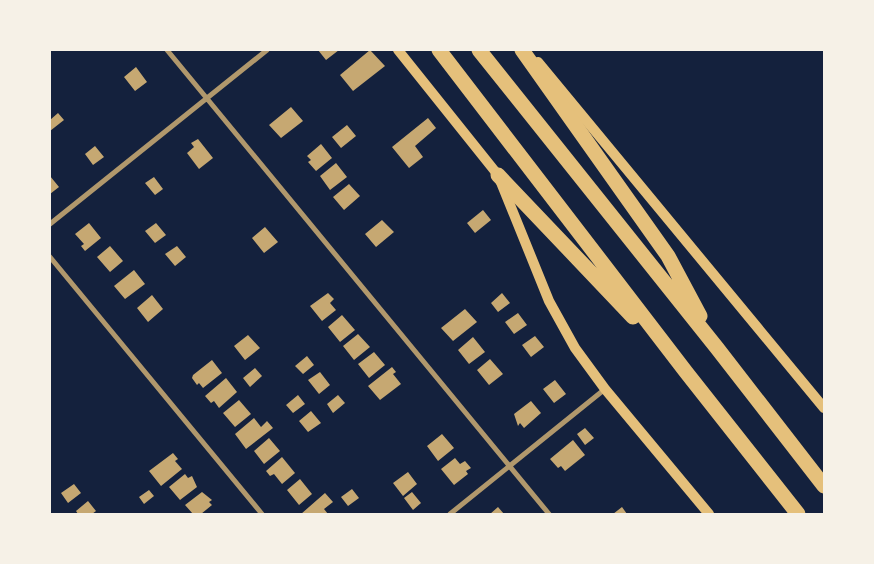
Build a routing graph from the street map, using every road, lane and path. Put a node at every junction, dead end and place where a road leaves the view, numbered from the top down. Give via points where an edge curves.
1 (167, 50) edge
2 (267, 50) edge
3 (398, 50) edge
4 (439, 50) edge
5 (479, 50) edge
6 (522, 50) edge
7 (529, 50) edge
8 (207, 98) junction
9 (498, 175) junction
10 (50, 224) edge
11 (50, 257) edge
12 (717, 348) junction
13 (686, 372) junction
14 (605, 389) junction
15 (824, 408) edge
16 (509, 466) junction
17 (824, 486) edge
18 (262, 514) edge
19 (450, 514) edge
20 (549, 514) edge
21 (709, 514) edge
22 (798, 514) edge

1 - 8 street
2 - 8 street
3 - 9 main road
4 - 13 highway
5 - 12 highway
6 - 12 highway via 668,256
7 - 15 main road
8 - 10 street
8 - 16 street
9 - 13 highway
9 - 14 main road via 549,301 575,348
11 - 18 street
12 - 17 highway
13 - 22 highway
14 - 16 street
14 - 21 main road
16 - 19 street
16 - 20 street

